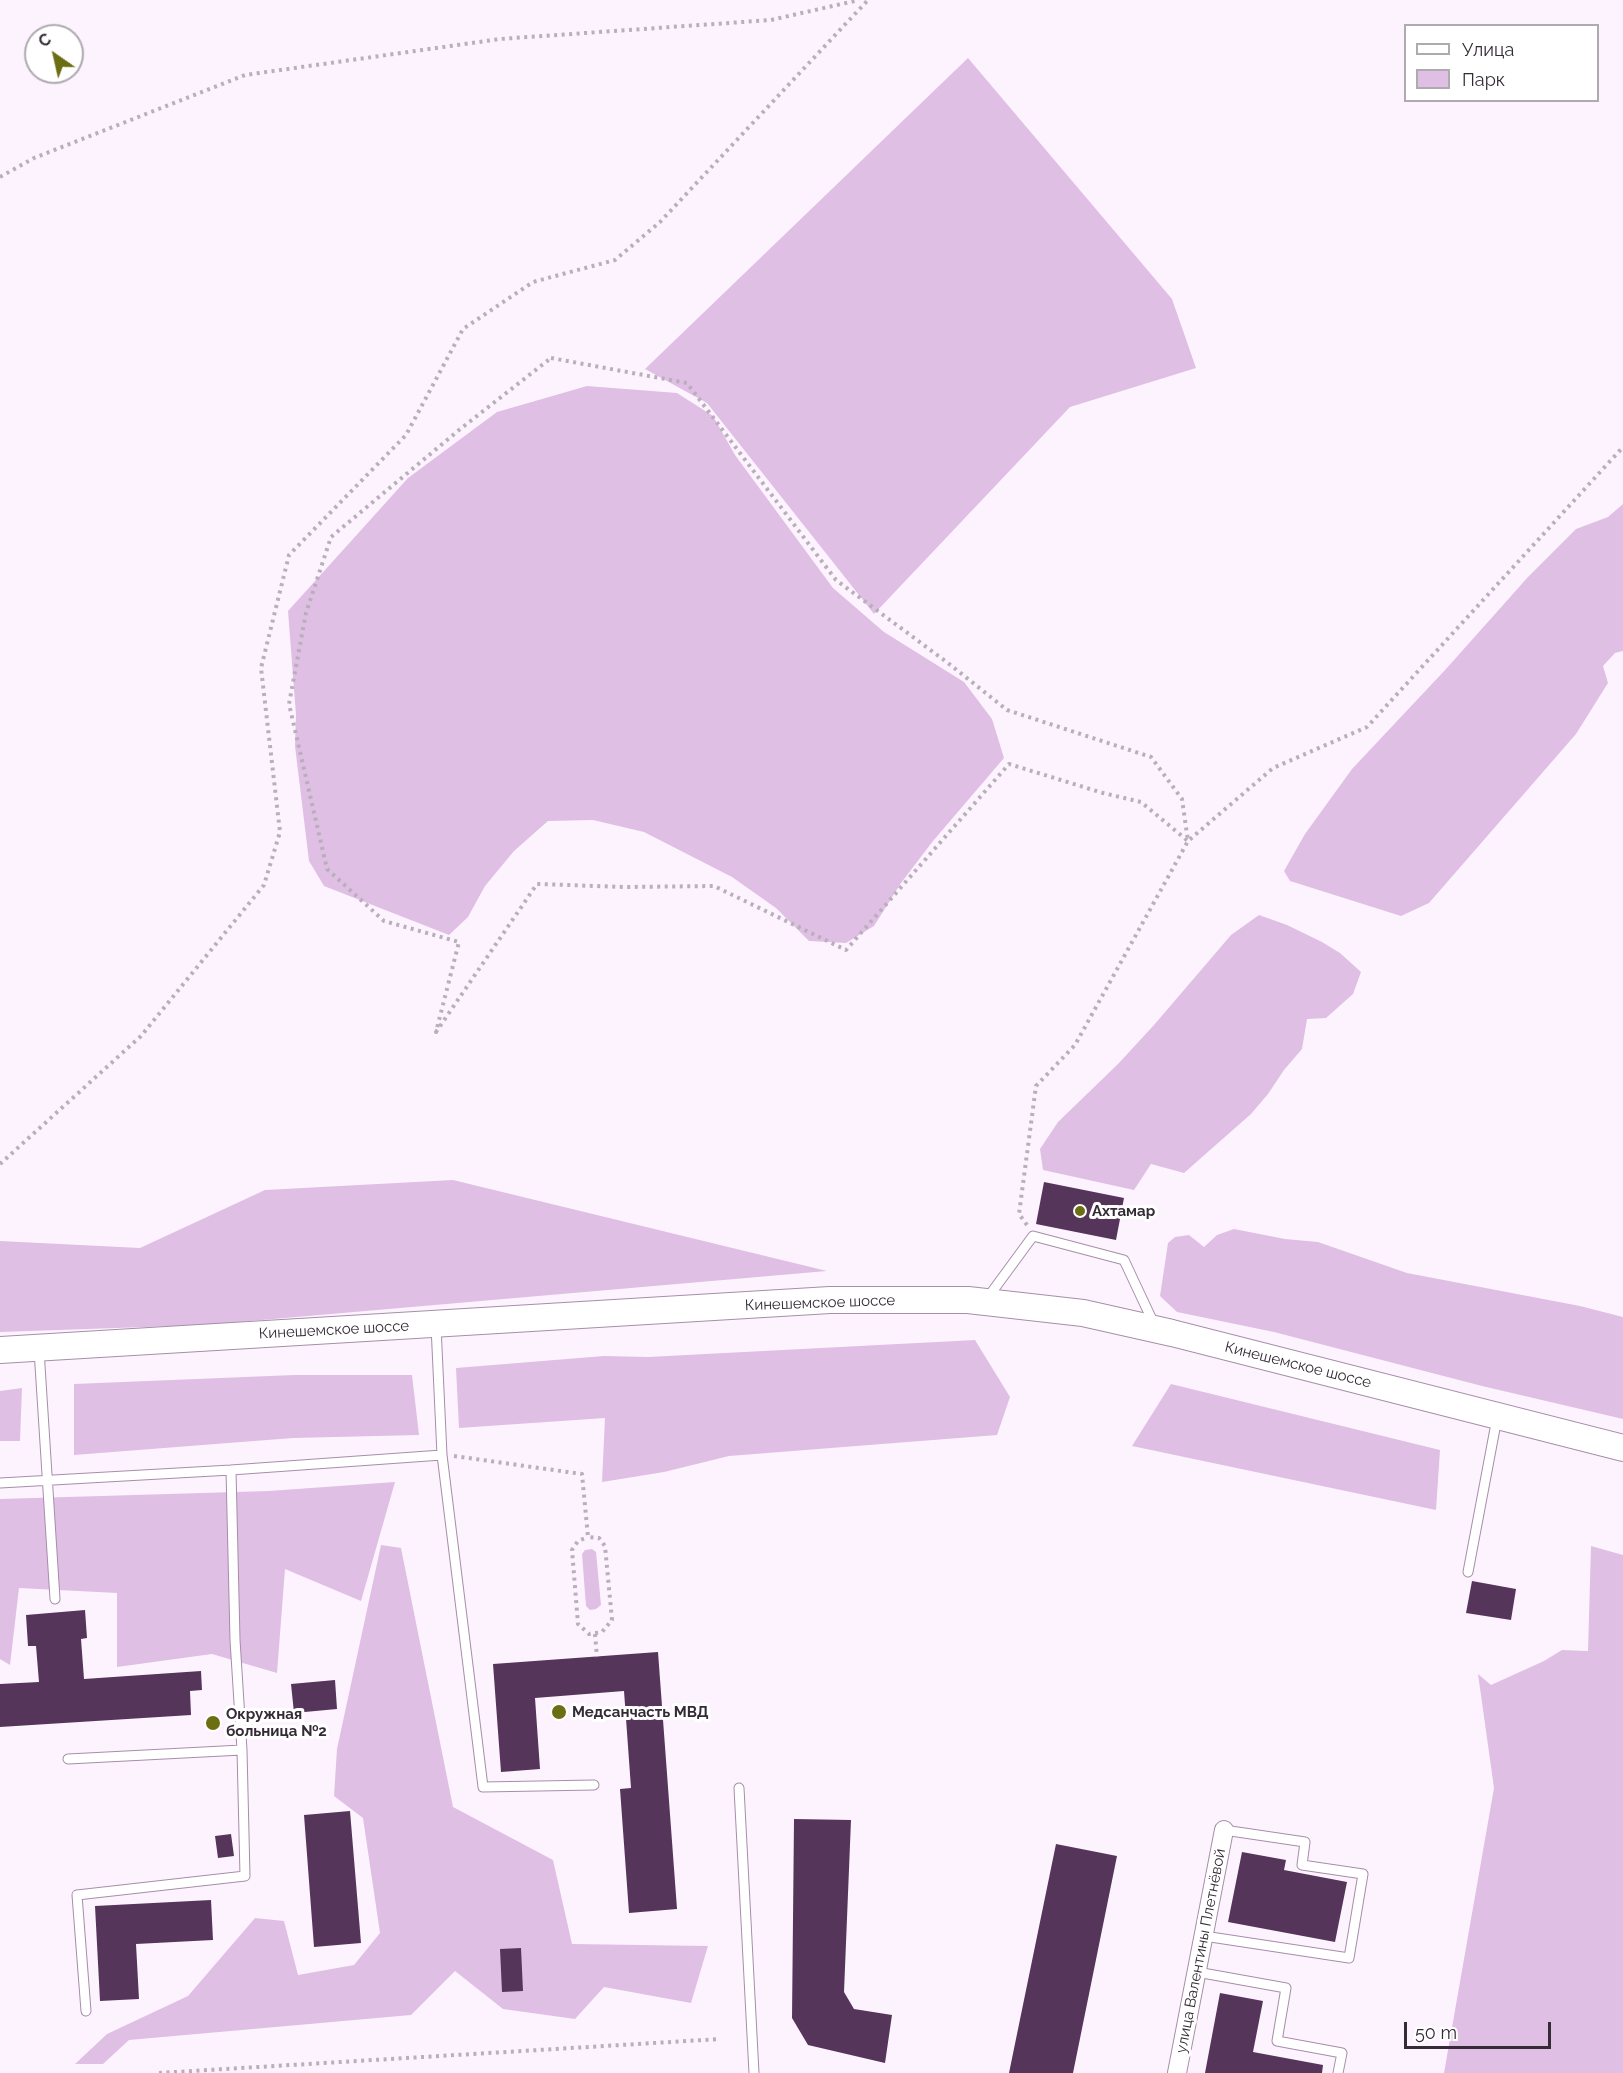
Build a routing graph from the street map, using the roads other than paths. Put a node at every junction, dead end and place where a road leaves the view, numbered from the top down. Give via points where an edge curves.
1 (985, 1302) junction
2 (436, 1324) junction
3 (1157, 1329) junction
4 (39, 1348) junction
5 (0, 1350) edge
6 (1498, 1416) junction
7 (1623, 1448) edge
8 (442, 1455) junction
9 (231, 1470) junction
10 (47, 1481) junction
11 (0, 1484) edge
12 (1468, 1572) dead end
13 (55, 1599) dead end
14 (242, 1750) junction
15 (68, 1759) dead end
16 (594, 1785) dead end
17 (739, 1788) dead end
18 (1224, 1830) joint
19 (1204, 1936) junction
20 (1197, 1972) junction
21 (87, 2011) dead end
22 (754, 2073) edge
23 (1177, 2073) edge
24 (1338, 2073) edge

1 - 2 main road, Кинешемское шоссе via 830,1300
1 - 3 main road, Кинешемское шоссе via 1083,1312
1 - 3 lane via 1033,1236 1124,1260
2 - 4 main road, Кинешемское шоссе
2 - 8 lane
3 - 6 main road, Кинешемское шоссе
4 - 5 main road, Кинешемское шоссе
4 - 10 lane
6 - 7 main road, Кинешемское шоссе
6 - 12 lane
8 - 9 lane
8 - 16 lane via 483,1787
9 - 10 lane
9 - 14 lane
10 - 11 lane
10 - 13 lane
14 - 15 lane
14 - 21 lane via 244,1876 77,1895
17 - 22 lane
18 - 19 street, улица Валентины Плетнёвой
18 - 19 lane via 1305,1842 1302,1865 1363,1874 1349,1958
19 - 20 street, улица Валентины Плетнёвой
20 - 23 street, улица Валентины Плетнёвой
20 - 24 lane via 1286,1988 1277,2041 1342,2053

